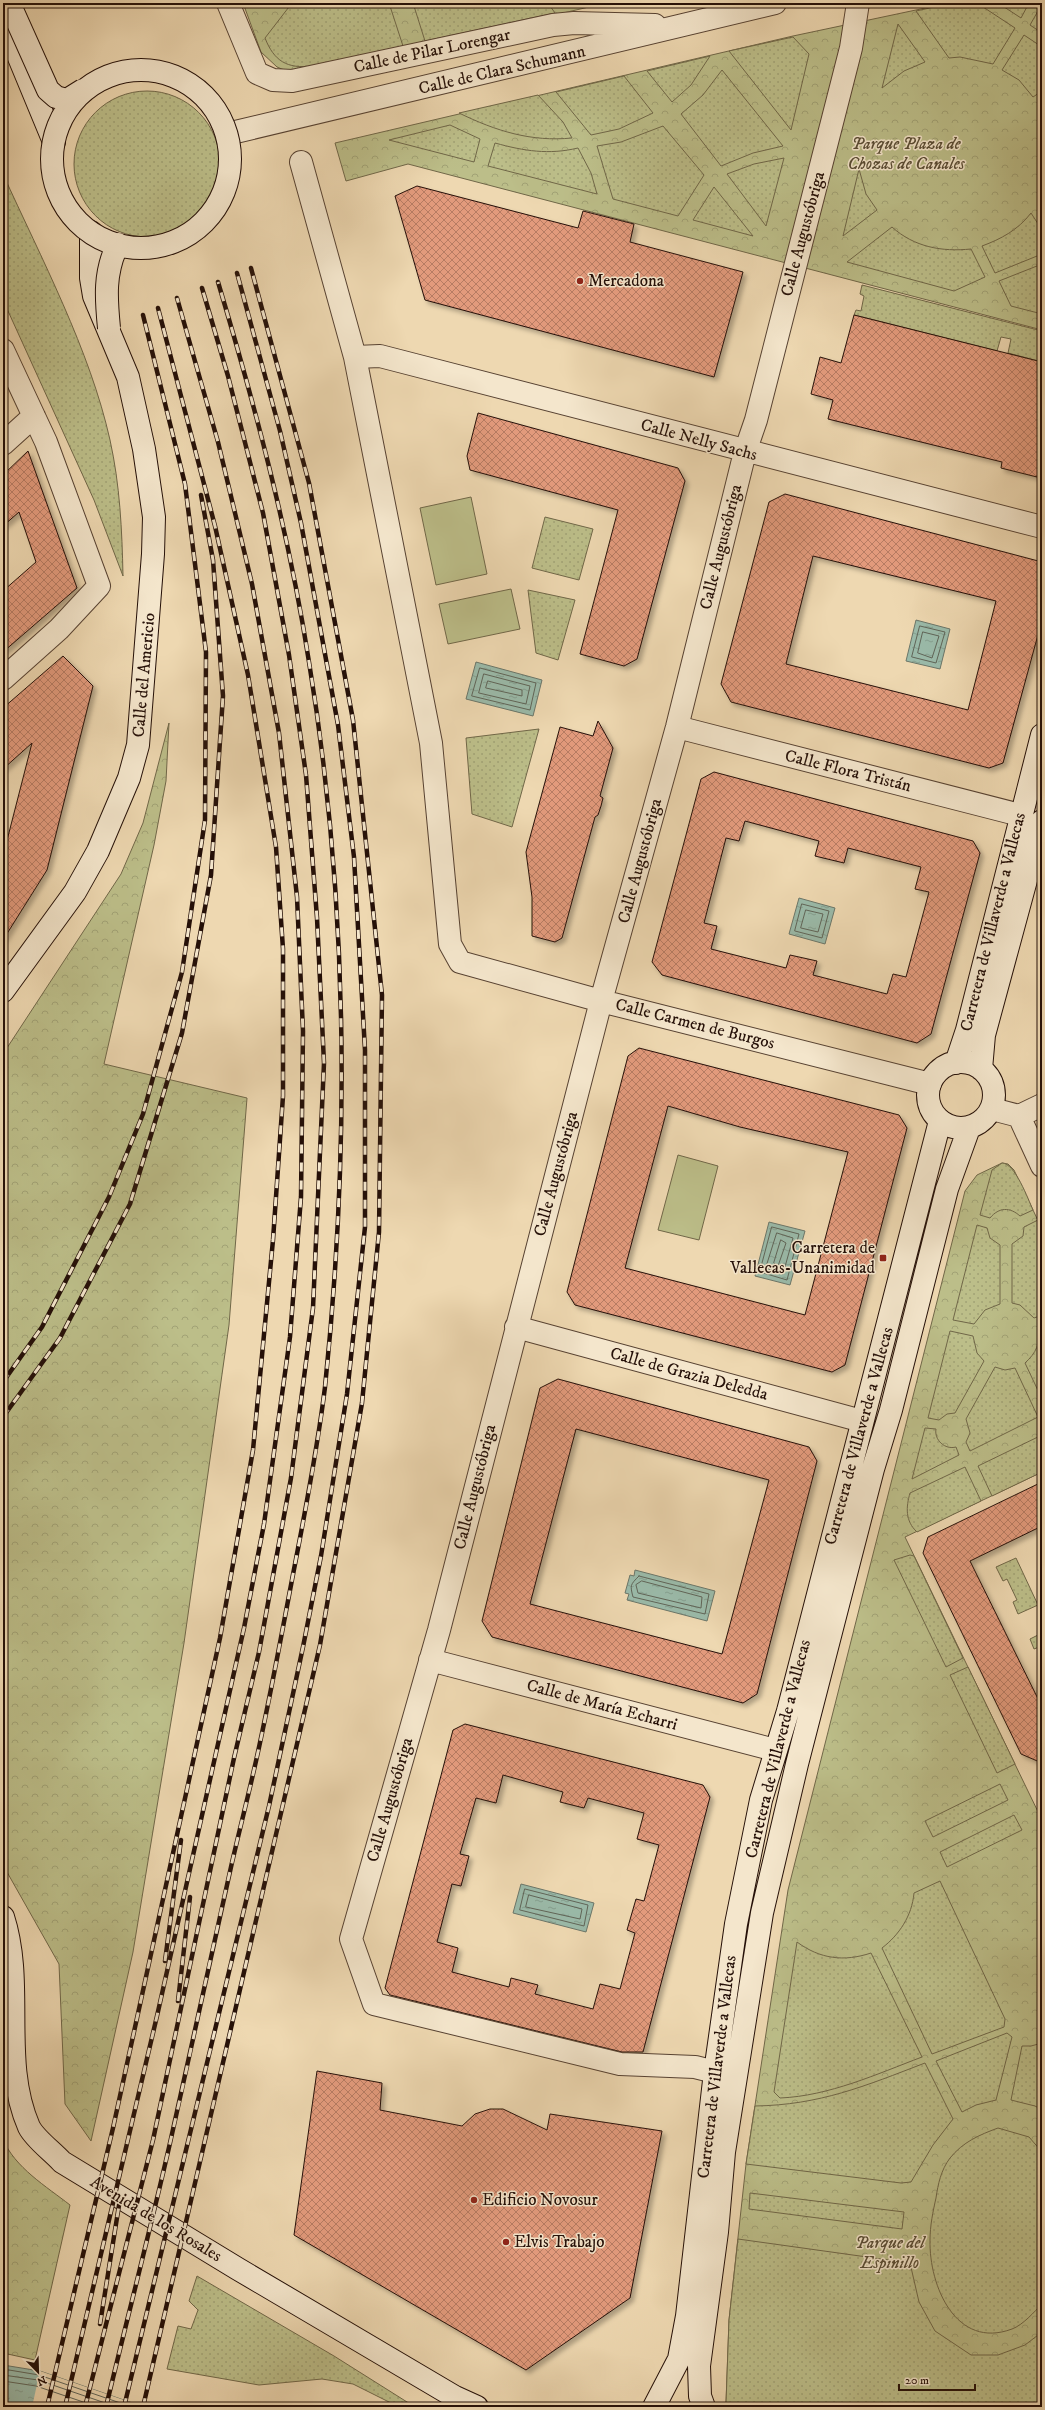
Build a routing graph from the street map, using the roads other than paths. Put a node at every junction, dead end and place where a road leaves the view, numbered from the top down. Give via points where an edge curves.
1 (9, 3) edge
2 (228, 3) edge
3 (775, 3) edge
4 (858, 3) edge
5 (3, 19) edge
6 (684, 26) junction
7 (94, 83) junction
8 (227, 134) junction
9 (54, 142) junction
10 (301, 162) dead end
11 (91, 232) junction
12 (118, 244) junction
13 (108, 328) junction
14 (3, 350) edge
15 (355, 357) junction
16 (34, 416) junction
17 (3, 444) edge
18 (745, 452) junction
19 (1042, 527) edge
20 (3, 679) edge
21 (676, 727) junction
22 (1042, 735) edge
23 (1020, 815) junction
24 (1042, 821) edge
25 (3, 991) edge
26 (601, 1001) junction
27 (956, 1062) junction
28 (981, 1069) junction
29 (930, 1084) junction
30 (1042, 1105) edge
31 (992, 1109) junction
32 (1019, 1116) junction
33 (940, 1121) junction
34 (969, 1128) junction
35 (1042, 1166) edge
36 (516, 1327) junction
37 (862, 1421) junction
38 (430, 1660) junction
39 (775, 1750) junction
40 (3, 1917) edge
41 (715, 2072) junction
42 (477, 2407) edge
43 (654, 2407) edge
44 (704, 2407) edge

1 - 7 street, bridge via 48,90 56,97 67,100
2 - 6 street, Calle de Pilar Lorengar via 257,73 273,80 292,81 553,25
3 - 6 street, Calle de Clara Schumann
4 - 18 street, Calle Augustóbriga via 851,48 756,420
5 - 9 street
6 - 8 street, Calle de Clara Schumann
7 - 8 street, bridge via 119,72 147,70 174,75 197,89 216,109
7 - 9 street, bridge via 68,108 59,124
8 - 12 street, bridge via 231,153 230,173 218,204 201,225 185,236 166,244 146,248
9 - 11 street, bridge via 52,160 60,196 70,212
10 - 15 street
11 - 12 street, bridge
11 - 13 street, Calle del Americio, bridge via 91,278 96,300
12 - 13 street, Calle del Americio, bridge via 110,260 107,277
13 - 25 street, Calle del Americio via 128,377 144,449 154,517 152,575 138,745 128,778 98,851 75,892
14 - 16 street
15 - 18 street, Calle Nelly Sachs via 380,356
15 - 26 street, Calle Carmen de Burgos via 431,743 450,944 460,962
16 - 17 street
16 - 20 street via 99,586 59,630
18 - 19 street, Calle Nelly Sachs
18 - 21 street, Calle Augustóbriga
21 - 23 street, Calle Flora Tristán
21 - 26 street, Calle Augustóbriga
22 - 23 street, Carretera de Villaverde a Vallecas
23 - 27 street, Carretera de Villaverde a Vallecas via 967,1030
24 - 28 street, Carretera de Villaverde a Vallecas via 984,1035
26 - 29 street, Calle Carmen de Burgos
26 - 36 street, Calle Augustóbriga
27 - 28 street via 970,1063
27 - 29 street via 940,1070
28 - 31 street via 994,1087
29 - 33 street via 929,1104
30 - 32 street
31 - 32 street
31 - 34 street via 982,1121
32 - 35 street
33 - 34 street via 954,1128
33 - 37 street, Carretera de Villaverde a Vallecas via 926,1183
34 - 44 street, Carretera de Villaverde a Vallecas via 947,1189 891,1410 873,1469 762,1913 724,2152 717,2232 699,2366 700,2396
36 - 37 street, Calle de Grazia Deledda
36 - 38 street, Calle Augustóbriga
37 - 39 street, Carretera de Villaverde a Vallecas via 788,1711
38 - 39 street, Calle de María Echarri
38 - 41 street, Calle Augustóbriga via 352,1939 374,2004 620,2064 695,2067
39 - 41 street, Carretera de Villaverde a Vallecas via 761,1800 736,1924
40 - 42 street, Avenida de los Rosales via 11,1953 15,2087 29,2128 50,2150 62,2162 238,2269 455,2397
41 - 43 street, Carretera de Villaverde a Vallecas via 687,2316 679,2360

